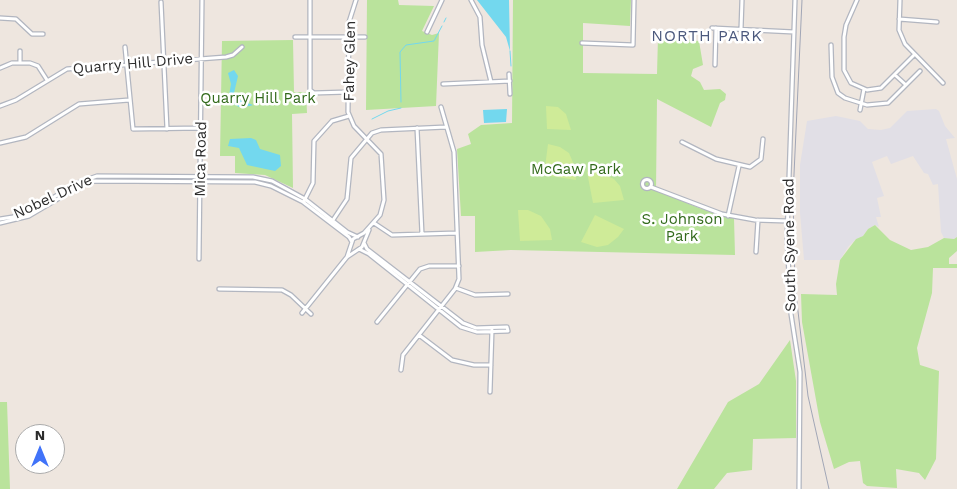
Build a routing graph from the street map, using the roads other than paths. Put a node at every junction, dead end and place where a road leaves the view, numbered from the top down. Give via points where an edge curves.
1 (202, 0) edge
2 (310, 0) edge
3 (356, 0) edge
4 (442, 0) edge
5 (471, 0) edge
6 (634, 0) edge
7 (742, 0) edge
8 (795, 0) edge
9 (857, 0) edge
10 (900, 0) edge
11 (161, 2) dead end
12 (0, 18) edge
13 (899, 19) junction
14 (937, 22) dead end
15 (741, 30) junction
16 (427, 32) dead end
17 (794, 32) junction
18 (44, 34) dead end
19 (295, 37) dead end
20 (310, 37) junction
21 (348, 37) junction
22 (365, 37) dead end
23 (582, 43) dead end
24 (831, 45) dead end
25 (125, 47) dead end
26 (242, 47) dead end
27 (20, 51) dead end
28 (914, 55) junction
29 (202, 57) junction
30 (164, 60) junction
31 (20, 62) junction
32 (126, 63) junction
33 (715, 65) dead end
34 (0, 68) edge
35 (920, 72) dead end
36 (509, 74) dead end
37 (895, 75) junction
38 (47, 80) junction
39 (510, 81) junction
40 (491, 82) junction
41 (943, 83) dead end
42 (443, 84) dead end
43 (906, 85) junction
44 (864, 89) junction
45 (348, 92) junction
46 (510, 94) dead end
47 (129, 100) junction
48 (860, 104) junction
49 (0, 106) edge
50 (441, 108) dead end
51 (860, 110) dead end
52 (349, 116) junction
53 (446, 126) junction
54 (201, 128) junction
55 (418, 128) junction
56 (167, 129) junction
57 (763, 138) dead end
58 (366, 139) junction
59 (682, 142) dead end
60 (0, 143) edge
61 (739, 166) junction
62 (166, 178) junction
63 (201, 179) junction
64 (651, 186) dead end
65 (304, 201) junction
66 (728, 216) junction
67 (0, 219) edge
68 (333, 220) junction
69 (758, 220) junction
70 (787, 221) junction
71 (374, 222) junction
72 (0, 224) edge
73 (370, 227) junction
74 (457, 233) junction
75 (422, 234) junction
76 (358, 237) junction
77 (352, 243) junction
78 (364, 243) junction
79 (358, 249) junction
80 (756, 252) dead end
81 (347, 256) junction
82 (199, 259) dead end
83 (459, 266) junction
84 (390, 268) junction
85 (408, 283) junction
86 (456, 288) junction
87 (219, 289) dead end
88 (508, 294) dead end
89 (440, 308) junction
90 (306, 309) junction
91 (302, 313) dead end
92 (311, 314) dead end
93 (377, 322) dead end
94 (418, 336) junction
95 (490, 365) junction
96 (401, 370) dead end
97 (490, 392) dead end
98 (799, 489) edge

1 - 29 street, Mica Road
2 - 20 street
3 - 21 street, Fahey Glen
4 - 16 street
5 - 40 street via 480,17 482,45
6 - 23 street via 633,45
7 - 15 street
8 - 17 street, South Syene Road
9 - 44 street via 845,29 844,68 851,83
10 - 13 street
11 - 30 street
12 - 18 street via 16,19 32,34
13 - 14 street
13 - 28 street via 902,38
15 - 17 street
15 - 33 street via 714,28
17 - 70 street, South Syene Road
19 - 20 street
20 - 21 street
20 - 45 street via 311,92
21 - 22 street
21 - 45 street, Fahey Glen
24 - 48 street via 831,72 837,90 840,95
25 - 32 street
26 - 29 street, Quarry Hill Drive via 226,57
27 - 31 street
28 - 37 street
28 - 41 street
29 - 30 street, Quarry Hill Drive
29 - 54 street, Mica Road
30 - 32 street, Quarry Hill Drive
30 - 56 street
31 - 34 street
31 - 38 street via 38,66
32 - 38 street, Quarry Hill Drive via 68,69
32 - 47 street
35 - 43 street
36 - 39 street
37 - 43 street
37 - 44 street via 881,88
38 - 49 street, Quarry Hill Drive
39 - 40 street
39 - 46 street
40 - 42 street
43 - 48 street via 888,103
44 - 48 street
45 - 52 street, Fahey Glen
47 - 56 street via 133,129
47 - 60 street via 80,104 26,137
48 - 51 street
50 - 53 street
52 - 58 street, Fahey Glen
52 - 65 street via 332,121 314,141 313,183
53 - 55 street
53 - 74 street via 454,152
54 - 56 street
54 - 63 street, Mica Road
55 - 58 street via 381,130
55 - 75 street
57 - 61 street via 758,163 750,167
58 - 68 street via 349,160 348,199
58 - 71 street, Fahey Glen via 378,150 383,163 383,207
59 - 61 street
61 - 66 street
62 - 63 street, Nobel Drive
62 - 67 street, Nobel Drive via 88,178 36,208
62 - 72 street, Nobel Drive via 89,182 29,216
63 - 65 street, Nobel Drive via 257,180 277,184
63 - 82 street, Mica Road
64 - 66 street
65 - 68 street, Nobel Drive
65 - 77 street, Nobel Drive
66 - 69 street
68 - 76 street, Nobel Drive
69 - 70 street
69 - 80 street
70 - 98 street, South Syene Road via 789,300 800,372
71 - 73 street, Fahey Glen
71 - 75 street via 390,234
73 - 76 street, Fahey Glen
73 - 78 street, Fahey Glen
74 - 75 street
74 - 83 street
76 - 77 street, Fahey Glen
76 - 78 street, Nobel Drive
77 - 79 street, Nobel Drive
77 - 81 street, Fahey Glen
78 - 79 street, Fahey Glen
78 - 84 street, Nobel Drive
79 - 81 street, Fahey Glen
79 - 84 street, Nobel Drive
81 - 90 street
83 - 85 street via 426,266
83 - 86 street
84 - 85 street, Nobel Drive
85 - 89 street, Nobel Drive
85 - 93 street
86 - 88 street via 475,295
86 - 89 street
87 - 90 street via 282,290
89 - 94 street
89 - 95 street, Nobel Drive via 470,331 492,329
90 - 91 street
90 - 92 street
94 - 95 street via 452,360
94 - 96 street via 404,355
95 - 97 street

